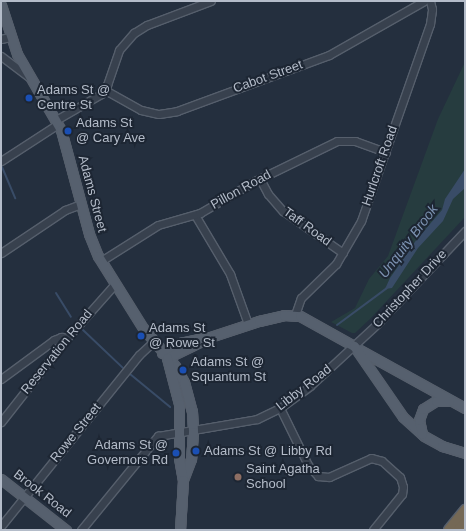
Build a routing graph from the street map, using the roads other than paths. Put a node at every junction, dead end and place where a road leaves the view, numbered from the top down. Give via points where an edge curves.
1 (211, 1) edge
2 (424, 1) edge
3 (430, 1) edge
4 (1, 5) edge
5 (5, 38) edge
6 (1, 56) edge
7 (34, 82) junction
8 (105, 90) junction
9 (57, 122) junction
10 (386, 152) junction
11 (1, 161) edge
12 (260, 178) junction
13 (81, 204) junction
14 (195, 215) junction
15 (465, 231) edge
16 (344, 253) junction
17 (1, 254) edge
18 (101, 261) junction
19 (115, 284) junction
20 (295, 315) junction
21 (248, 324) junction
22 (67, 338) junction
23 (153, 342) junction
24 (354, 346) junction
25 (164, 356) junction
26 (1, 379) edge
27 (190, 398) junction
28 (178, 400) junction
29 (454, 403) junction
30 (280, 408) junction
31 (465, 408) edge
32 (1, 422) edge
33 (193, 432) junction
34 (179, 434) junction
35 (424, 436) junction
36 (465, 453) edge
37 (1, 479) edge
38 (183, 480) junction
39 (24, 497) junction
40 (465, 510) edge
41 (465, 523) edge
42 (1, 526) edge
43 (66, 530) edge
44 (81, 530) edge
45 (180, 530) edge
46 (373, 530) edge
47 (449, 530) edge
48 (459, 530) edge

1 - 8 street via 147,25 129,36 116,55
2 - 8 street, Cabot Street via 329,54 177,111 159,114 141,110
3 - 10 street, Hurlcroft Road via 430,24
4 - 5 main road, Adams Street
5 - 7 main road, Adams Street
6 - 7 street
7 - 9 main road, Adams Street
8 - 9 street via 94,100
9 - 11 street
9 - 13 main road, Adams Street
10 - 12 street, Pillon Road via 355,141 342,140
10 - 16 street, Hurlcroft Road via 361,221
12 - 14 street, Pillon Road
12 - 16 street, Taff Road via 272,200 288,216
13 - 17 street via 65,210
13 - 18 main road, Adams Street
14 - 18 street, Pillon Road via 158,225
14 - 21 street via 227,268
15 - 24 street, Christopher Drive
16 - 20 street, Hurlcroft Road via 329,272 301,298
18 - 19 main road, Adams Street
19 - 22 street, Reservation Road
19 - 23 main road, Adams Street
20 - 21 main road via 278,316
20 - 24 main road via 318,324
21 - 25 main road
22 - 26 street via 54,340
22 - 32 street, Reservation Road
23 - 25 main road, Adams Street
23 - 39 street, Rowe Street via 139,355
24 - 29 main road
24 - 30 street, Libby Road via 318,380
24 - 35 main road via 400,412
25 - 27 main road, Adams Street via 180,372
25 - 28 main road, Adams Street
27 - 28 main road
27 - 33 main road, Adams Street
28 - 34 main road, Adams Street
29 - 31 main road
29 - 35 main road via 441,400 425,406 419,420
30 - 33 street, Libby Road via 253,420
30 - 46 street via 310,468 321,477 332,476 372,458 382,460 397,474 403,484 402,494
33 - 34 street, Libby Road
33 - 38 main road, Adams Street via 191,459
34 - 38 main road, Adams Street via 179,464
34 - 44 street, Libby Road via 164,434 155,438
35 - 36 main road via 442,446
37 - 39 main road, Brook Road
38 - 45 main road, Adams Street
39 - 42 street, Rowe Street
39 - 43 main road, Brook Road
40 - 47 highway
41 - 48 highway

